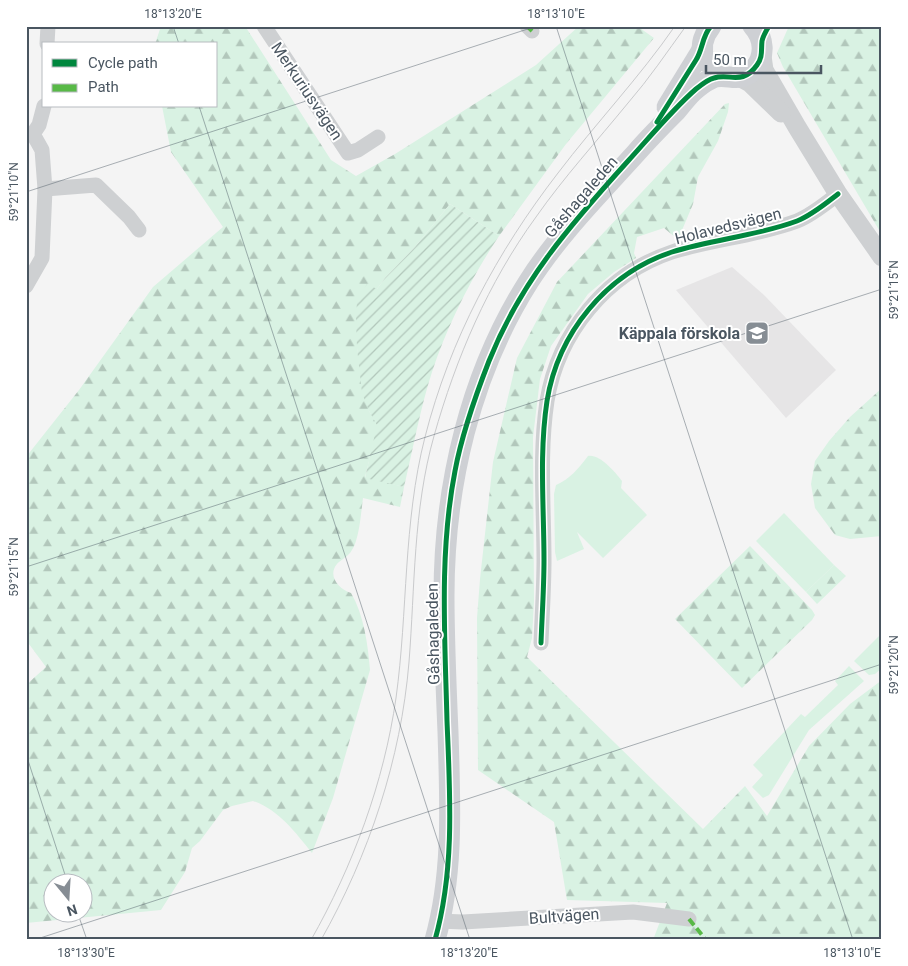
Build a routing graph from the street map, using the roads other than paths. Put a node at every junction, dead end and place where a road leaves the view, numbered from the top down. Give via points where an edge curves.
1 (48, 26) edge
2 (264, 26) edge
3 (705, 36) edge
4 (761, 38) edge
5 (47, 42) edge
6 (732, 77) junction
7 (43, 108) edge
8 (797, 127) junction
9 (29, 135) edge
10 (378, 137) dead end
11 (643, 145) junction
12 (45, 189) junction
13 (838, 194) junction
14 (139, 230) dead end
15 (882, 257) edge
16 (26, 286) edge
17 (541, 643) dead end
18 (689, 919) dead end
19 (436, 934) edge

1 - 5 street
2 - 10 street, Merkuriusvägen via 348,153
3 - 6 main road, Gåshagaleden via 708,66 715,73
3 - 11 main road, Gåshagaleden
4 - 6 main road, Gåshagaleden via 752,71
4 - 8 street via 764,70
6 - 8 street via 750,83
6 - 11 main road, Gåshagaleden via 714,78 698,87
7 - 9 street via 38,125
8 - 13 street
9 - 12 street via 42,150
11 - 19 main road, Gåshagaleden via 560,239 530,282 507,320 490,359 463,437 450,499 444,594 450,828 447,872
12 - 14 street via 96,186
12 - 16 street via 42,258
13 - 15 street
13 - 17 street, Holavedsvägen via 796,221 690,247 640,266 600,295 572,333 552,380 546,416
18 - 19 street, Bultvägen via 633,912 463,922

